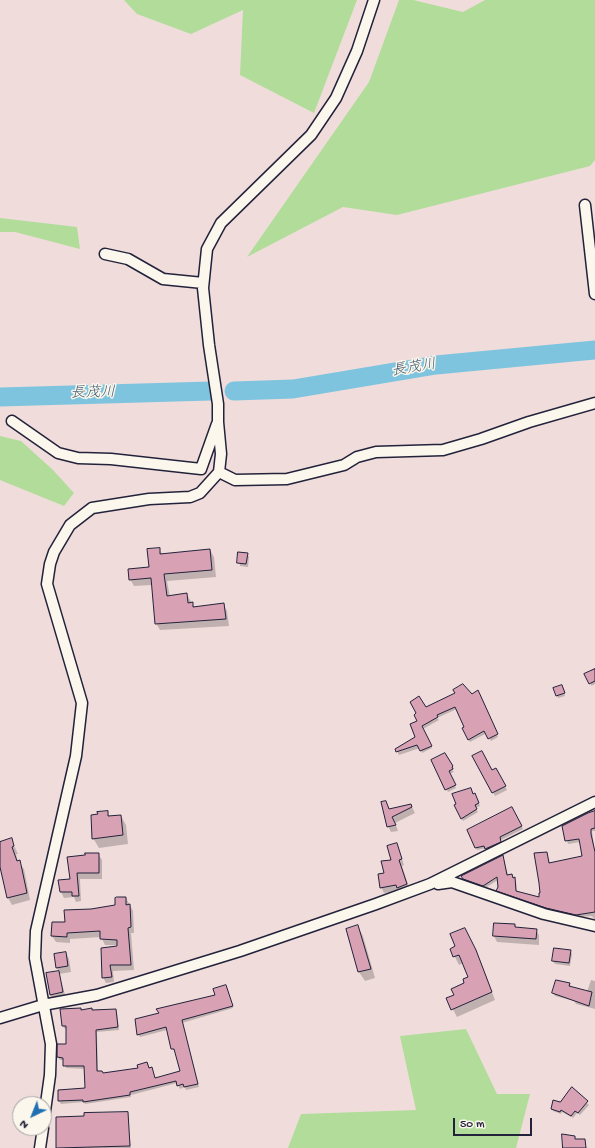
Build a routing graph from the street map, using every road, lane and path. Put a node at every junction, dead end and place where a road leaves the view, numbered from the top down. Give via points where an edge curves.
1 (374, 0) edge
2 (585, 205) dead end
3 (105, 254) dead end
4 (203, 282) junction
5 (595, 294) edge
6 (595, 403) edge
7 (12, 421) dead end
8 (218, 422) junction
9 (219, 472) junction
10 (595, 802) edge
11 (430, 884) junction
12 (595, 926) edge
13 (43, 1005) junction
14 (0, 1018) edge
15 (47, 1096) edge
16 (42, 1136) edge
17 (40, 1148) edge

1 - 4 street via 357,51 336,98 311,135 221,223 207,249
2 - 5 street
3 - 4 street via 128,259 163,279
4 - 8 street
6 - 9 street via 443,450 376,452 344,464 287,479 235,480
7 - 8 street via 58,453 201,469
8 - 9 street via 221,454
9 - 13 street via 200,493 190,497 149,499 92,508 70,525 50,564 49,591 82,703 76,756 36,931 35,958
10 - 11 street
11 - 12 street via 452,882 544,914
11 - 13 street via 240,951 97,995
13 - 14 street
13 - 15 street via 51,1044
16 - 17 street

